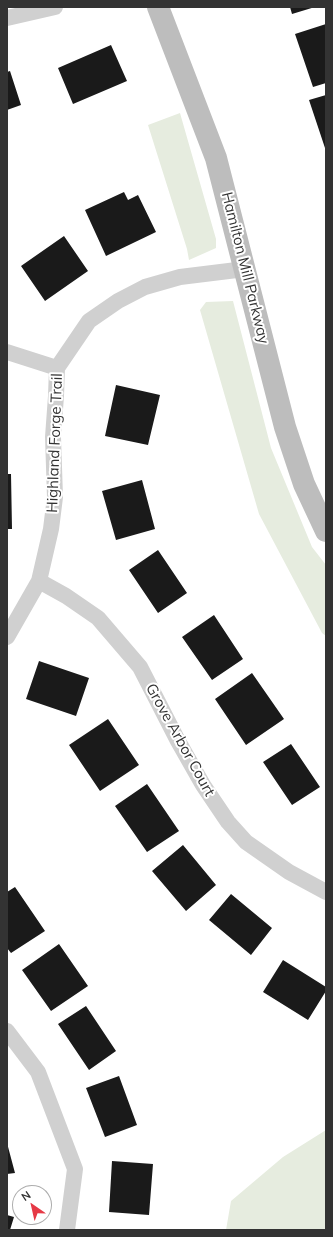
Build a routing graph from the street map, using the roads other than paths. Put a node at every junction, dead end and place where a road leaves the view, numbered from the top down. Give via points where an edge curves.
1 (55, 7) edge
2 (158, 7) edge
3 (7, 18) edge
4 (244, 269) junction
5 (7, 352) edge
6 (57, 368) junction
7 (326, 531) edge
8 (39, 581) junction
9 (7, 637) edge
10 (326, 892) edge
11 (7, 1031) edge
12 (67, 1230) edge

1 - 3 street
2 - 4 street, Hamilton Mill Parkway via 216,158
4 - 6 street, Highland Forge Trail via 180,276 145,287 89,321
4 - 7 street, Hamilton Mill Parkway via 285,427 304,484
5 - 6 street
6 - 8 street, Highland Forge Trail via 52,437 55,497 51,529
8 - 9 street, Highland Forge Trail
8 - 10 street, Grove Arbor Court via 98,618 140,667 203,785 228,822 246,842 289,872
11 - 12 street via 38,1072 75,1169

